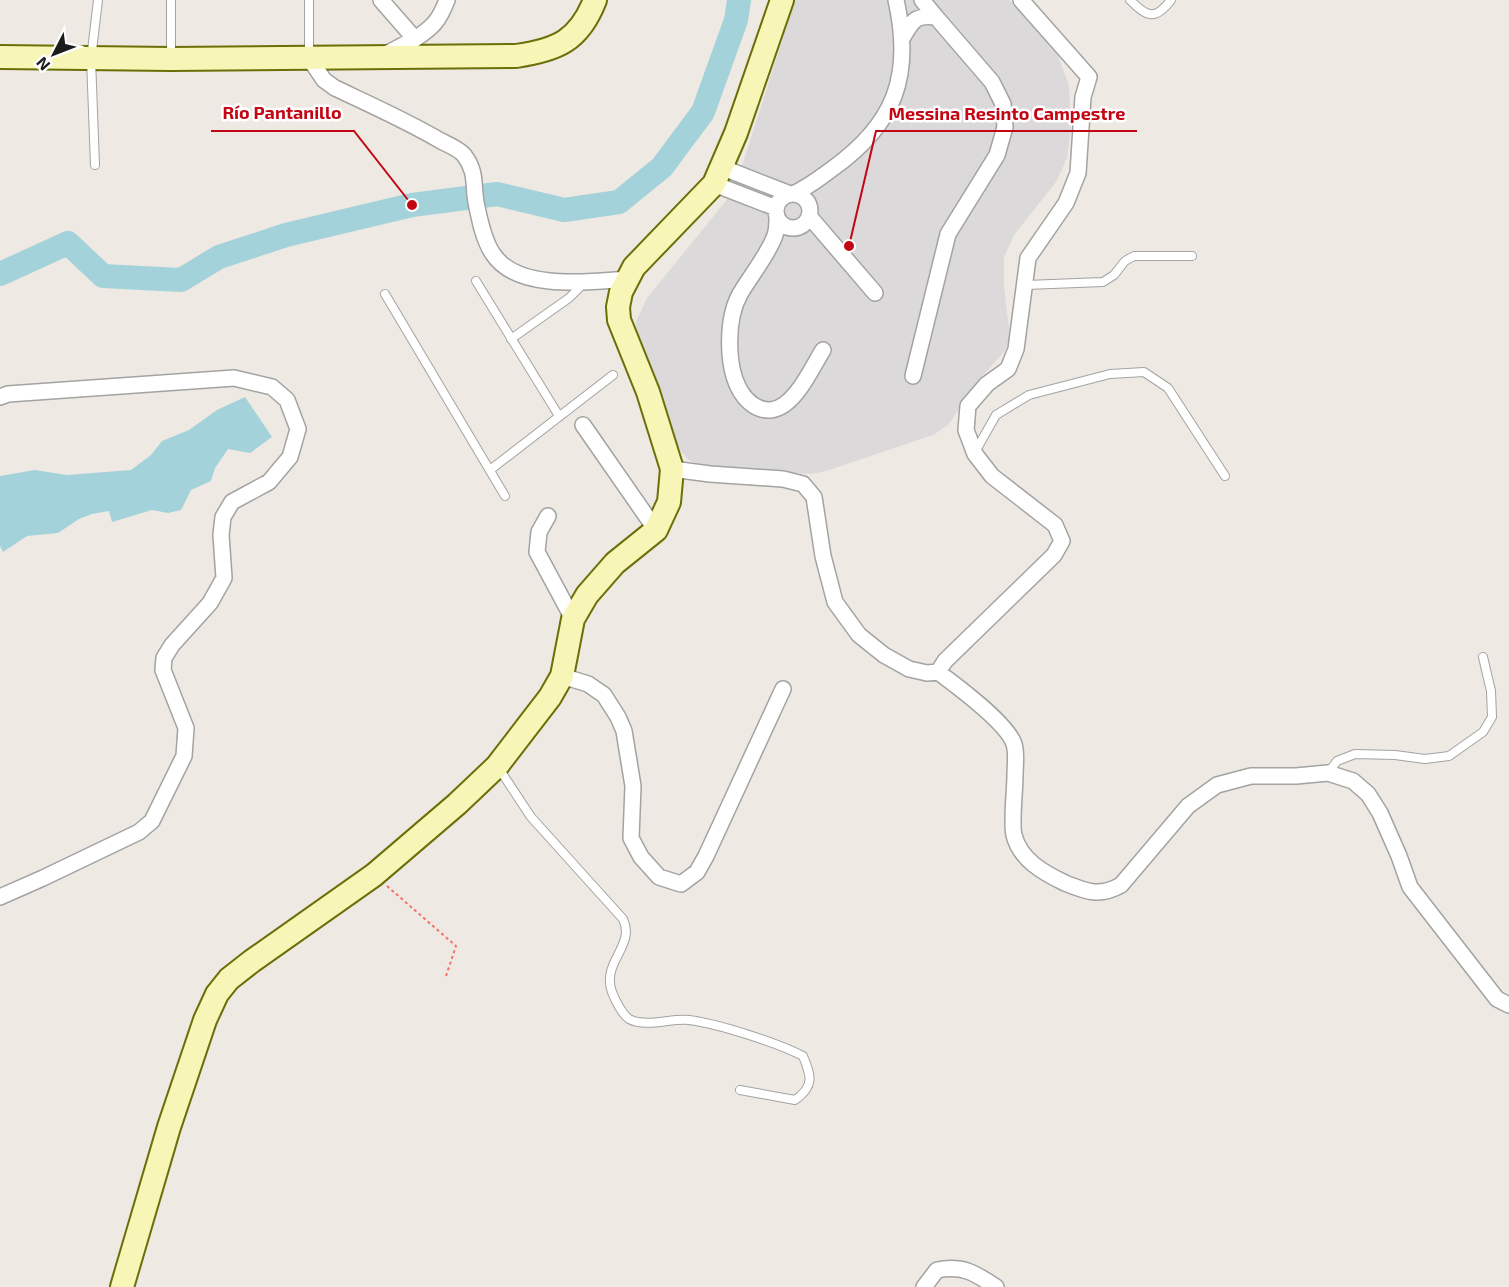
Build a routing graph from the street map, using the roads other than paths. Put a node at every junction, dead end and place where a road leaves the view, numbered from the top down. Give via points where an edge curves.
1 (98, 0) edge
2 (171, 0) edge
3 (309, 0) edge
4 (381, 0) edge
5 (447, 0) edge
6 (595, 0) edge
7 (783, 0) edge
8 (896, 0) edge
9 (922, 0) edge
10 (1021, 0) edge
11 (1130, 0) edge
12 (1171, 0) edge
13 (936, 17) junction
14 (903, 37) junction
15 (415, 39) junction
16 (0, 57) edge
17 (382, 57) junction
18 (309, 58) junction
19 (91, 59) junction
20 (171, 59) junction
21 (95, 165) dead end
22 (718, 175) junction
23 (813, 185) junction
24 (792, 194) junction
25 (777, 212) junction
26 (807, 221) junction
27 (775, 236) junction
28 (1192, 256) dead end
29 (627, 279) junction
30 (476, 281) dead end
31 (585, 282) junction
32 (1026, 285) junction
33 (875, 292) dead end
34 (384, 294) dead end
35 (511, 339) junction
36 (823, 350) dead end
37 (613, 375) dead end
38 (913, 376) dead end
39 (0, 397) edge
40 (559, 416) junction
41 (583, 425) dead end
42 (975, 454) junction
43 (672, 469) junction
44 (490, 470) junction
45 (1226, 476) dead end
46 (505, 496) dead end
47 (548, 516) dead end
48 (656, 530) junction
49 (573, 619) junction
50 (1483, 657) dead end
51 (938, 672) junction
52 (562, 676) junction
53 (783, 690) dead end
54 (497, 766) junction
55 (1328, 773) junction
56 (0, 897) edge
57 (1509, 1005) edge
58 (740, 1090) dead end
59 (122, 1287) edge
60 (924, 1287) edge
61 (996, 1287) edge

1 - 19 lane
2 - 20 lane
3 - 18 lane
4 - 15 street
5 - 15 street via 433,28
6 - 17 street via 566,42 544,52 516,56
7 - 22 street
8 - 14 street
9 - 13 street
10 - 32 street via 1089,77 1083,98 1078,173 1066,203 1028,258
11 - 12 lane via 1152,15 1162,12
13 - 14 street via 916,18
13 - 38 street via 992,82 1002,104 1005,127 997,155 948,234
14 - 23 street via 897,92 882,121 852,153
15 - 17 street
16 - 19 street
17 - 18 street
18 - 20 street
18 - 31 street via 335,88 462,152 472,166 482,227 494,255 513,272 540,280
19 - 20 street
19 - 21 lane
22 - 24 street
22 - 25 street
22 - 29 street
23 - 24 street
23 - 26 street
24 - 25 street via 781,199
24 - 26 street via 804,199
25 - 26 street via 788,226
25 - 27 street
26 - 27 street
26 - 33 street
27 - 36 street via 738,297 729,358 736,381 754,406 768,410 782,407 800,389
28 - 32 lane via 1134,256 1103,282
29 - 31 street
29 - 43 street via 618,307 619,320 648,392
30 - 35 lane
31 - 35 lane
32 - 42 street via 1016,349 1008,369 987,384 968,406 966,430
34 - 44 lane
35 - 40 lane
37 - 40 lane
39 - 56 street via 234,378 272,387 287,400 298,429 290,457 269,482 232,502 223,517 224,578 210,603 164,658 163,670 186,728 184,756 152,822 139,832
40 - 44 lane
41 - 48 street
42 - 45 lane via 996,415 1029,395 1110,374 1144,372 1168,388
42 - 51 street via 992,476 1055,525 1062,541 1054,555
43 - 48 street via 669,502
43 - 51 street via 803,484 814,497 835,602 859,634 884,655 909,669
44 - 46 lane
47 - 49 street via 539,532 537,552
48 - 49 street via 615,562
49 - 52 street
50 - 55 lane via 1492,717 1483,732 1449,756 1425,759 1355,754 1336,761
51 - 55 street via 1005,729 1014,744 1013,835 1024,856 1046,874 1098,894 1121,885 1188,806 1217,785 1251,776
52 - 53 street via 588,684 604,695 618,717 633,786 631,838 659,877 681,884 697,872 706,856
52 - 54 street via 550,698
54 - 58 lane via 531,817 623,919 627,933 608,976 616,1000 630,1019 708,1023 789,1049 802,1056 809,1073 809,1086 795,1100
54 - 59 street via 374,875 252,961 217,994 169,1127
55 - 57 street via 1353,781 1368,795 1380,813 1410,887 1497,999
60 - 61 street via 937,1270 953,1267 977,1274

